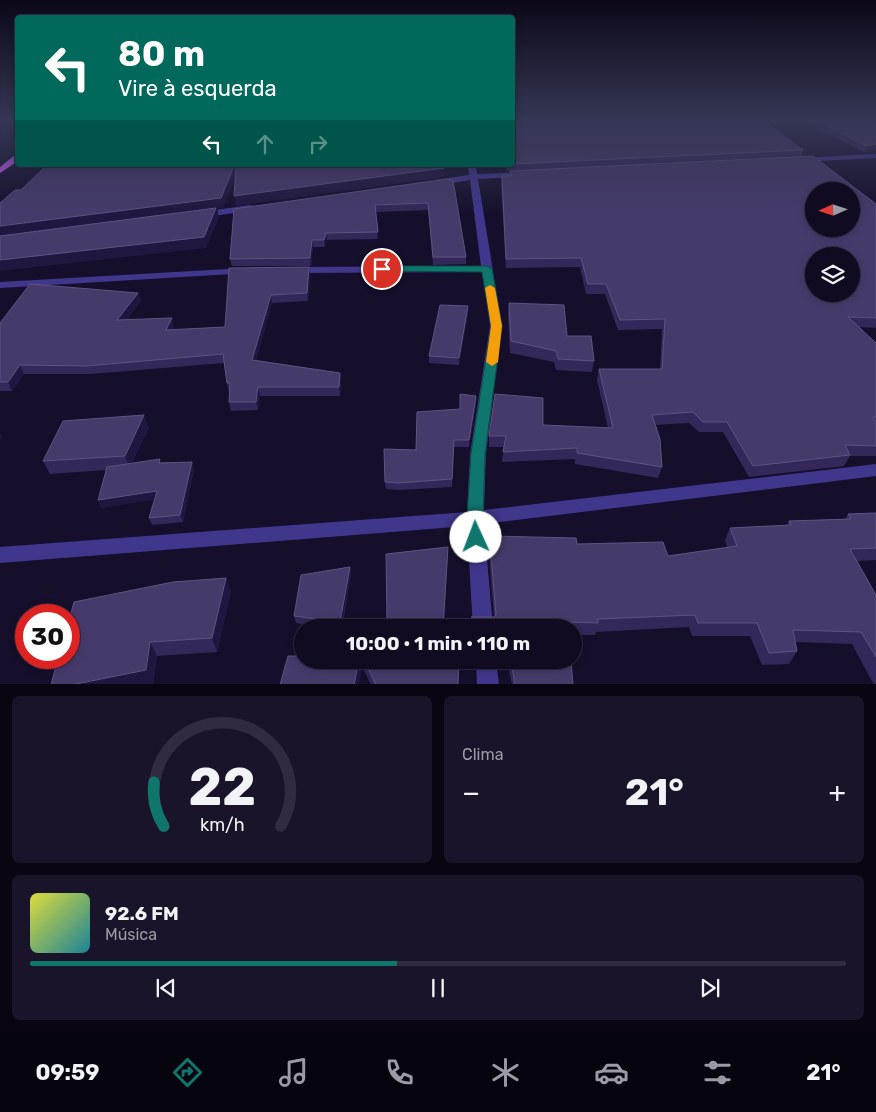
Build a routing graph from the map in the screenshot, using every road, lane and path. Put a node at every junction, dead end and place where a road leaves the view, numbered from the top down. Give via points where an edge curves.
1 (876, 156) edge
2 (15, 159) edge
3 (788, 160) edge
4 (0, 171) edge
5 (472, 171) edge
6 (532, 174) edge
7 (429, 184) edge
8 (262, 207) edge
9 (194, 216) edge
10 (487, 269) junction
11 (252, 270) edge
12 (281, 270) edge
13 (0, 285) edge
14 (876, 470) edge
15 (475, 518) junction
16 (0, 555) edge
17 (482, 619) edge
18 (487, 669) edge
19 (488, 684) edge

1 - 3 street
2 - 4 main road
5 - 6 street
5 - 7 street
5 - 10 street
8 - 9 street
10 - 12 street
10 - 15 street via 496,326 478,454
11 - 13 street
14 - 15 street
15 - 16 street
15 - 17 street
18 - 19 street

